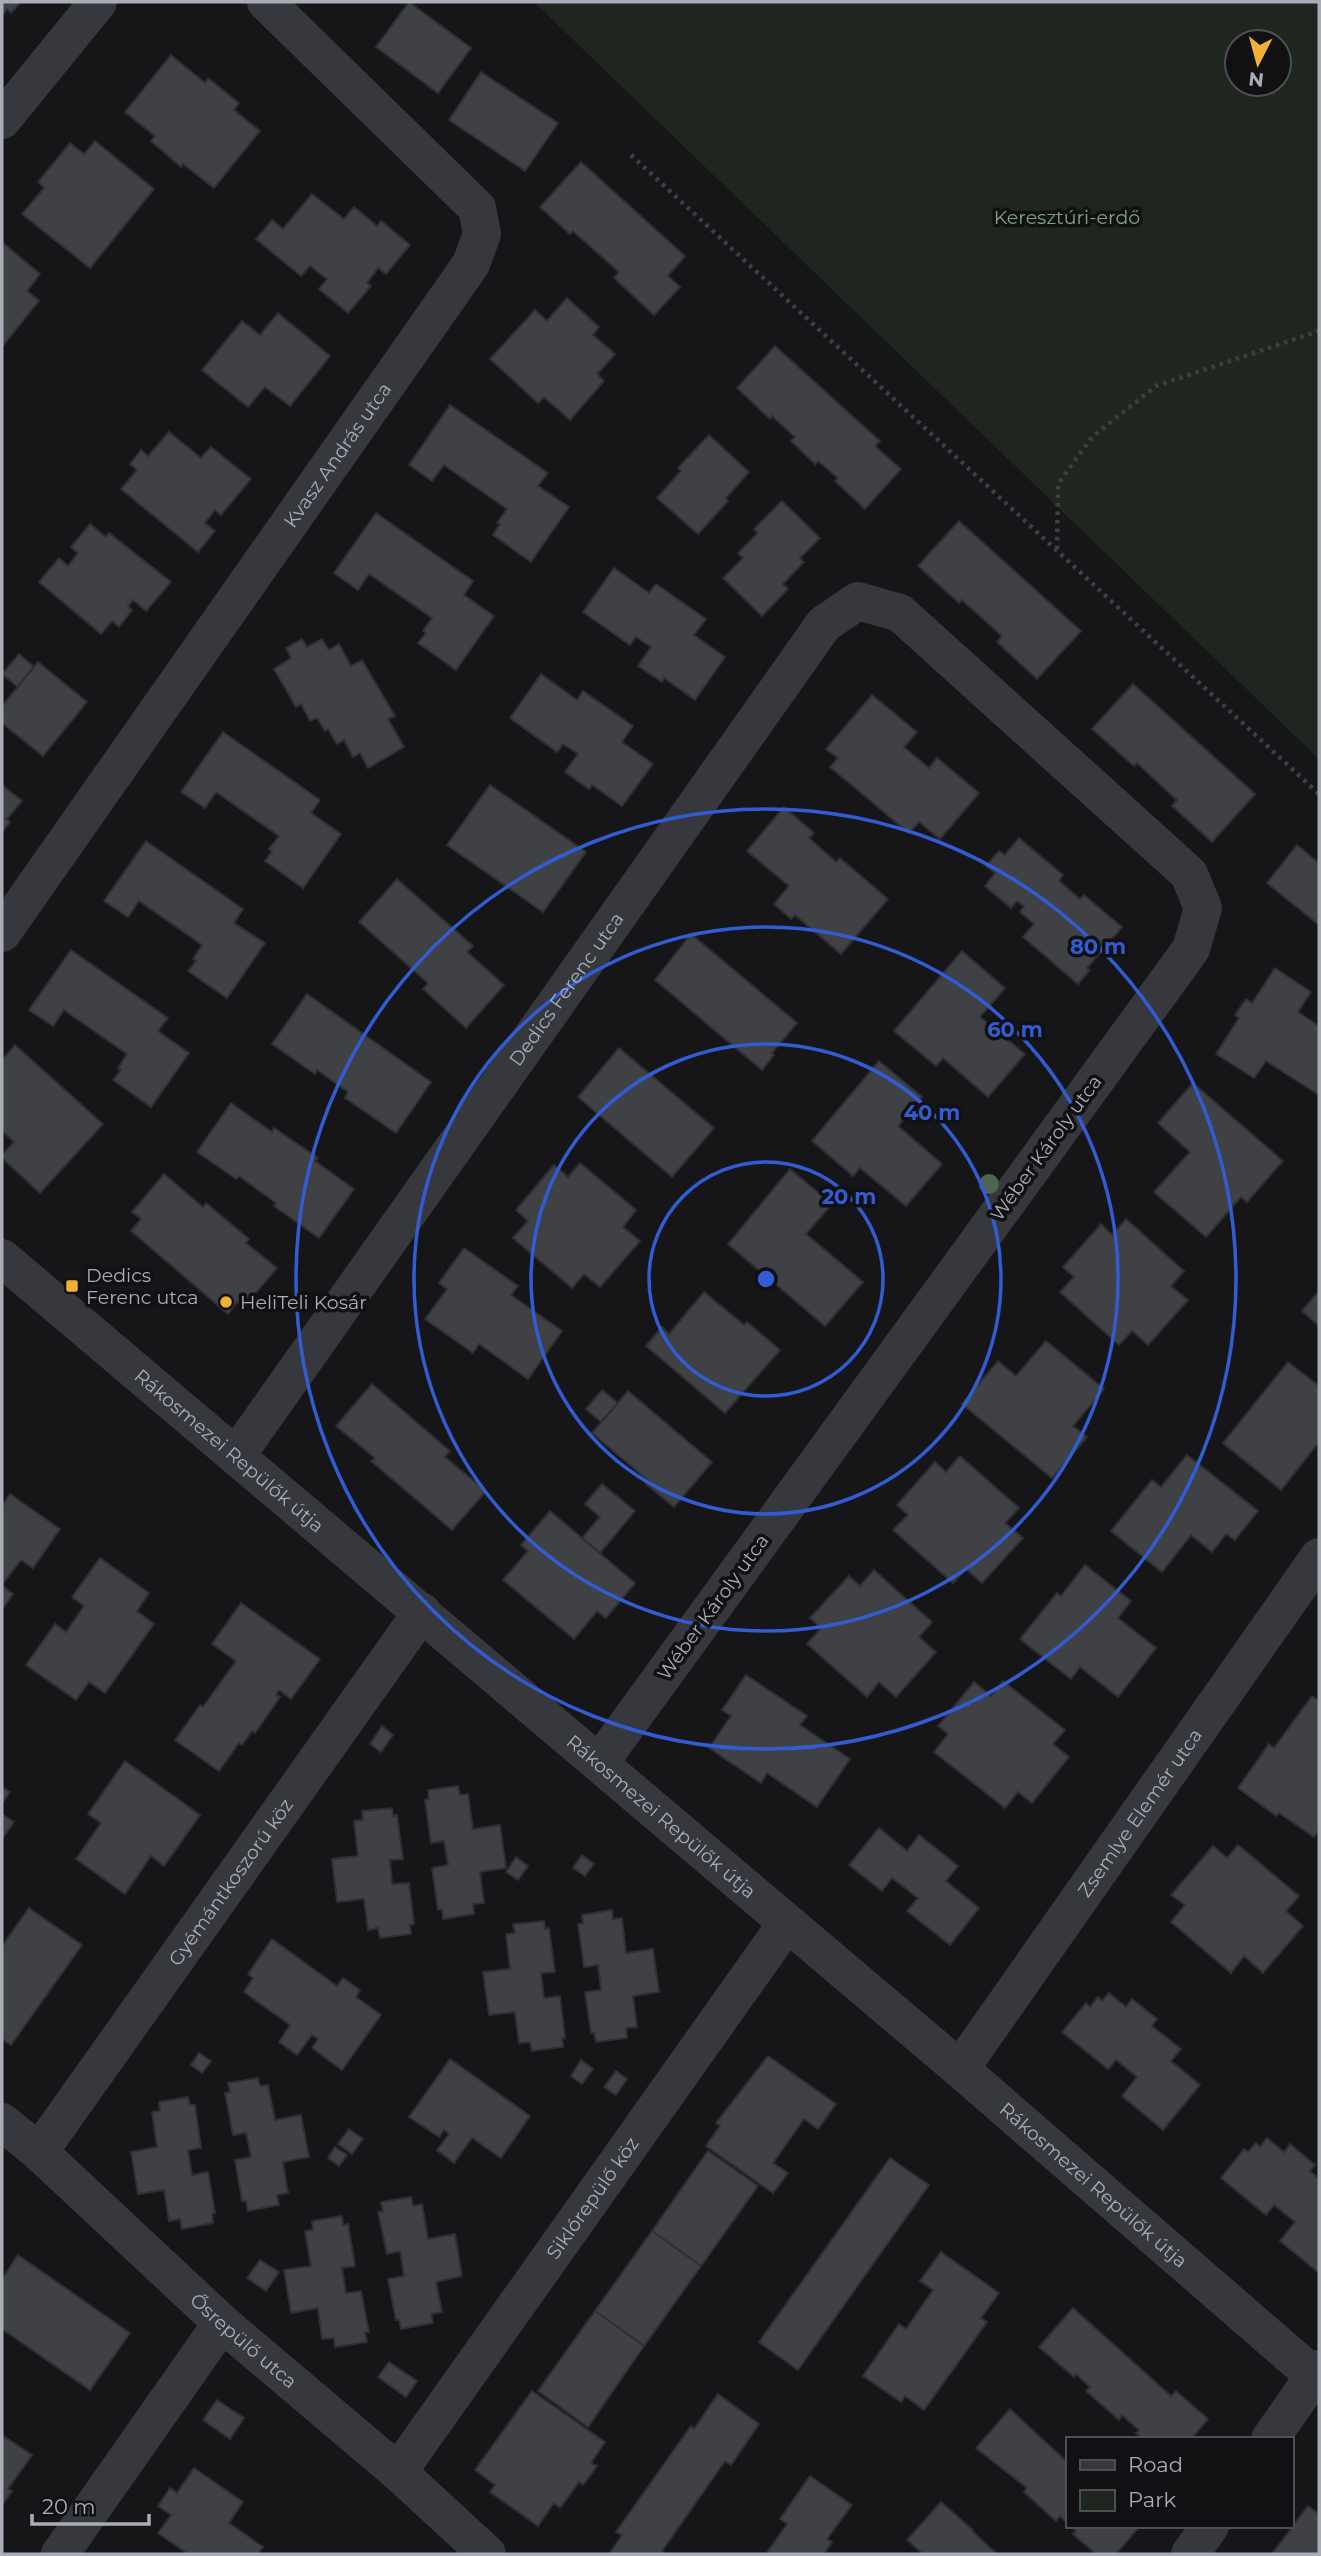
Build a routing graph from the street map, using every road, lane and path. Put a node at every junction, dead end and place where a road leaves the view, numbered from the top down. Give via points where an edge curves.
1 (98, 2) edge
2 (266, 2) edge
3 (2, 120) edge
4 (631, 155) dead end
5 (1319, 331) edge
6 (1057, 550) junction
7 (858, 601) joint
8 (1319, 794) edge
9 (2, 933) edge
10 (2, 1258) edge
11 (236, 1456) junction
12 (1319, 1557) edge
13 (422, 1612) junction
14 (600, 1762) junction
15 (787, 1923) junction
16 (960, 2069) junction
17 (2, 2122) edge
18 (39, 2152) junction
19 (222, 2323) junction
20 (1317, 2375) edge
21 (1271, 2437) edge
22 (398, 2472) junction
23 (1209, 2528) edge
24 (60, 2554) edge
25 (487, 2554) edge
26 (1190, 2554) edge

1 - 3 street
2 - 9 street, Kvasz András utca via 477,208 482,234 471,264
4 - 6 path
5 - 6 path via 1156,386 1092,437 1058,484
6 - 8 path
7 - 11 street, Dedics Ferenc utca via 824,624
7 - 14 street, Wéber Károly utca via 900,613 1189,874 1203,908 1191,949
10 - 11 street, Rákosmezei Repülők útja
11 - 13 street, Rákosmezei Repülők útja
12 - 16 street, Zsemlye Elemér utca
13 - 14 street, Rákosmezei Repülők útja
13 - 18 street, Gyémántkoszorú köz
14 - 15 street, Rákosmezei Repülők útja
15 - 16 street, Rákosmezei Repülők útja
15 - 22 street, Siklórepülő köz
16 - 20 street, Rákosmezei Repülők útja
17 - 18 street, Ősrepülő utca
18 - 19 street, Ősrepülő utca
19 - 22 street, Ősrepülő utca
19 - 24 street
20 - 21 street
22 - 25 street, Ősrepülő utca
23 - 26 street

